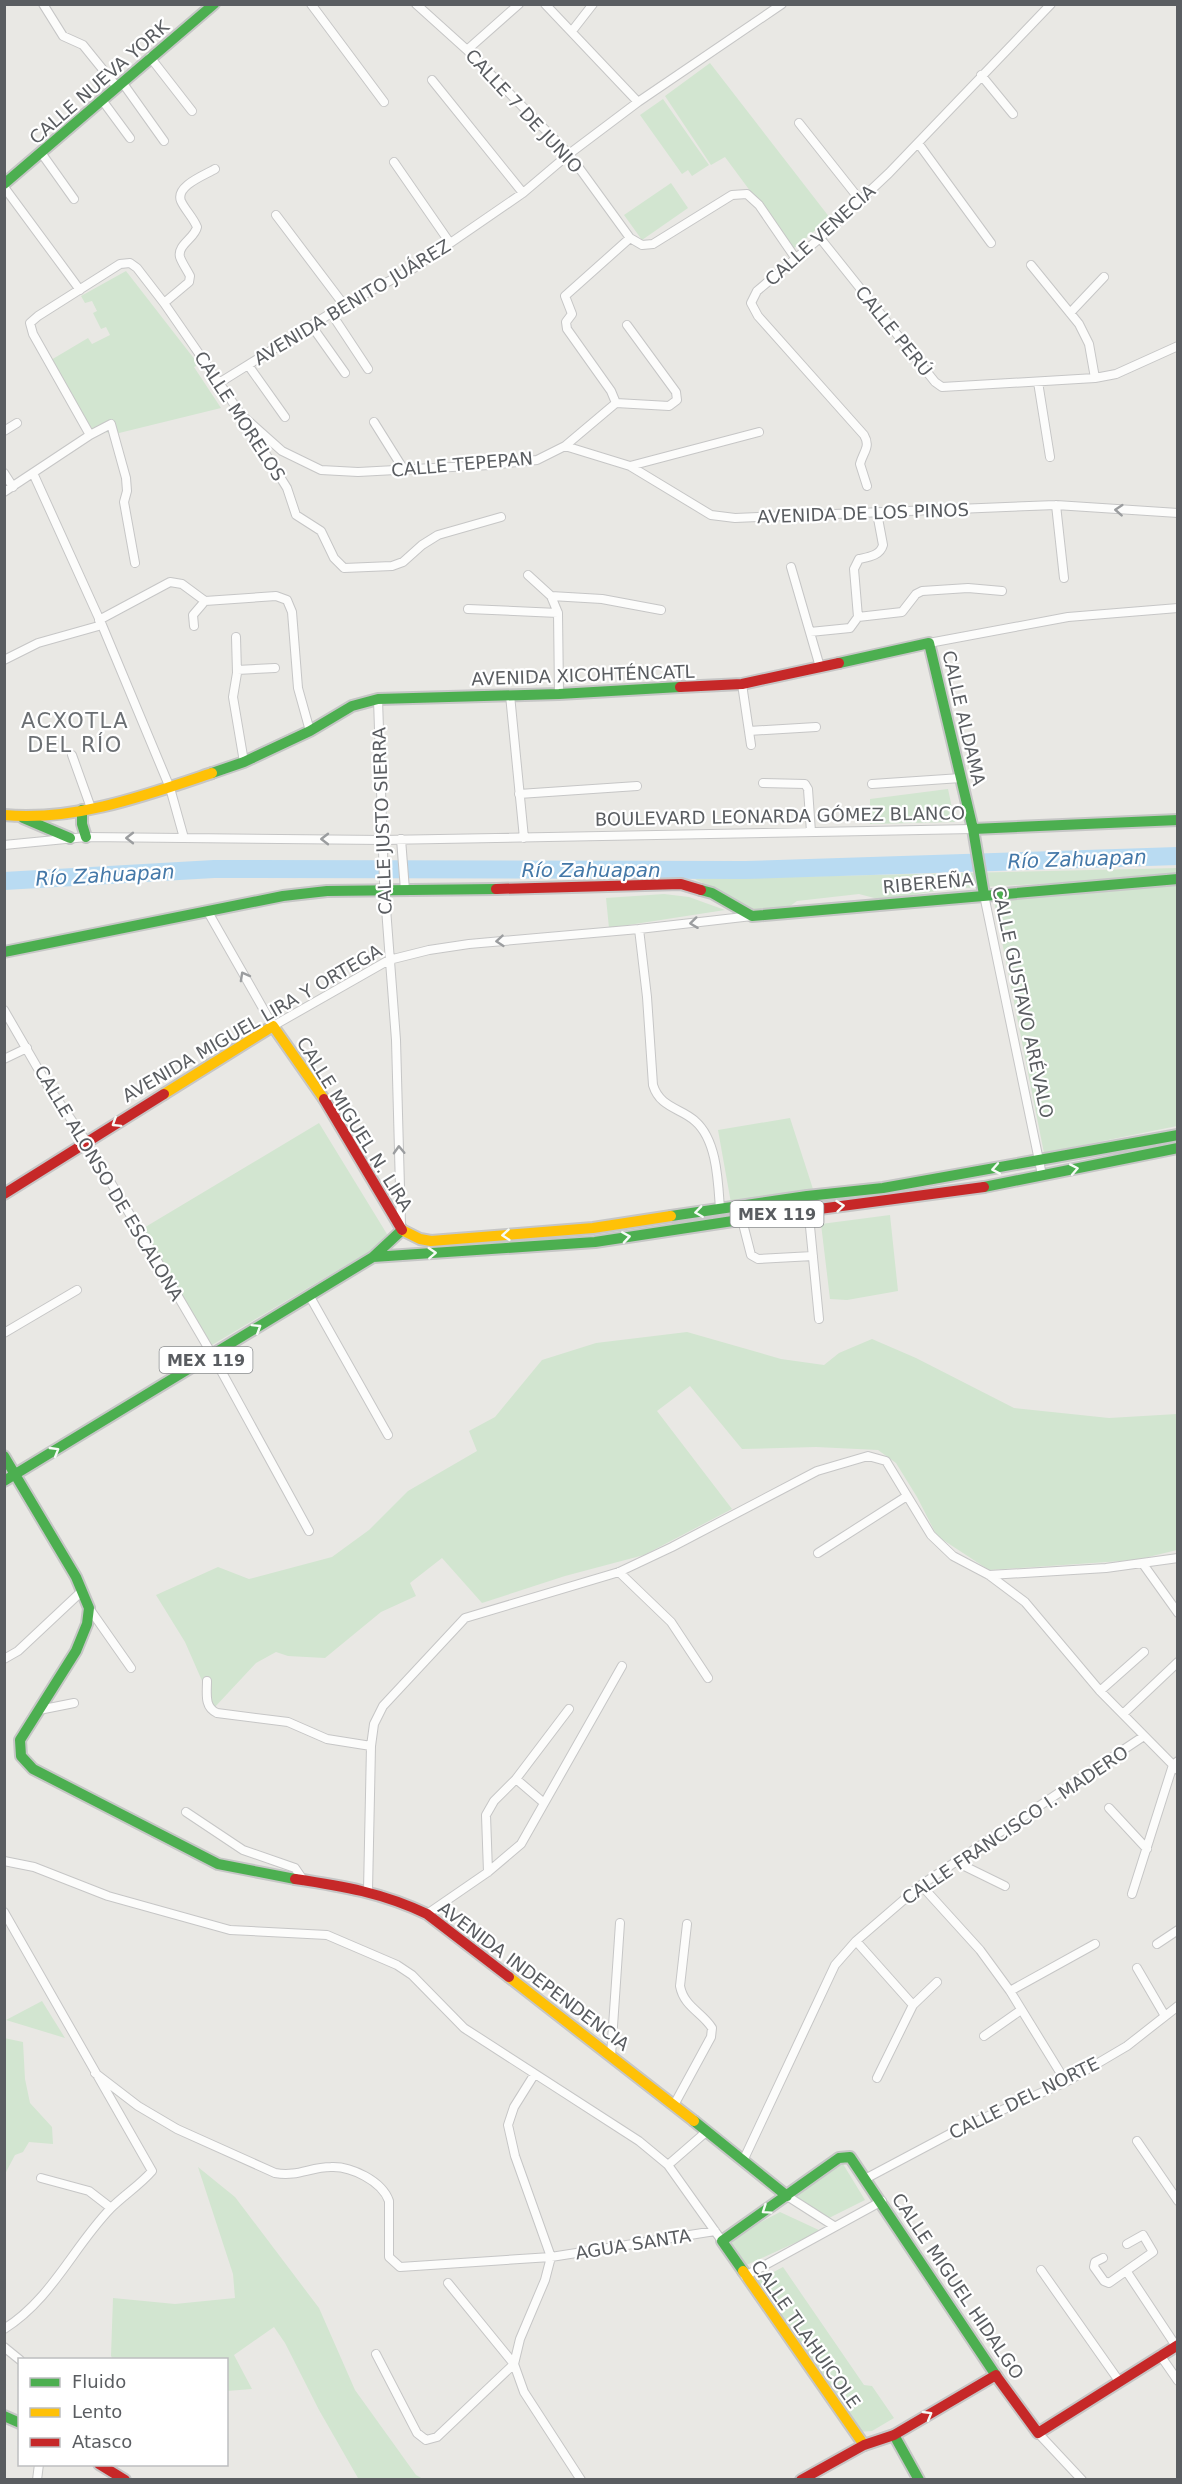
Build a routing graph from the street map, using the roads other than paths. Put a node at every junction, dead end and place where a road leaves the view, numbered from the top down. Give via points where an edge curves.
1 (43, 4) edge
2 (214, 4) edge
3 (311, 4) edge
4 (416, 4) edge
5 (519, 4) edge
6 (545, 4) edge
7 (593, 4) edge
8 (782, 4) edge
9 (1051, 4) edge
10 (426, 7) edge
11 (572, 31) junction
12 (467, 50) junction
13 (150, 57) junction
14 (981, 75) junction
15 (432, 80) dead end
16 (119, 85) junction
17 (102, 100) junction
18 (384, 102) dead end
19 (638, 102) junction
20 (192, 111) dead end
21 (1013, 114) dead end
22 (799, 123) dead end
23 (130, 138) dead end
24 (164, 141) dead end
25 (918, 143) junction
26 (42, 153) junction
27 (569, 154) junction
28 (394, 162) dead end
29 (215, 169) dead end
30 (4, 185) edge
31 (523, 193) junction
32 (74, 199) dead end
33 (860, 200) junction
34 (276, 215) dead end
35 (630, 238) junction
36 (820, 238) junction
37 (450, 243) junction
38 (991, 243) dead end
39 (796, 259) junction
40 (1031, 264) dead end
41 (1104, 277) dead end
42 (80, 290) junction
43 (164, 303) junction
44 (344, 305) junction
45 (331, 313) junction
46 (1070, 313) junction
47 (312, 325) junction
48 (627, 325) dead end
49 (1178, 346) edge
50 (248, 365) junction
51 (368, 369) dead end
52 (345, 373) dead end
53 (1095, 378) junction
54 (1038, 382) junction
55 (219, 383) junction
56 (616, 403) junction
57 (240, 412) junction
58 (285, 417) dead end
59 (374, 422) dead end
60 (17, 423) dead end
61 (4, 431) edge
62 (759, 432) dead end
63 (90, 435) junction
64 (565, 447) junction
65 (1050, 457) dead end
66 (630, 466) junction
67 (404, 470) junction
68 (4, 473) edge
69 (33, 473) junction
70 (867, 486) dead end
71 (13, 487) junction
72 (4, 492) edge
73 (1056, 506) junction
74 (877, 513) junction
75 (1178, 513) edge
76 (501, 517) dead end
77 (135, 563) dead end
78 (791, 567) dead end
79 (528, 575) dead end
80 (1064, 578) dead end
81 (1002, 591) dead end
82 (551, 596) junction
83 (205, 601) junction
84 (1178, 608) edge
85 (468, 609) dead end
86 (661, 610) dead end
87 (558, 613) junction
88 (858, 617) junction
89 (100, 622) junction
90 (194, 626) dead end
91 (810, 632) junction
92 (236, 637) dead end
93 (929, 643) junction
94 (4, 660) edge
95 (820, 667) junction
96 (275, 668) dead end
97 (237, 670) junction
98 (742, 684) junction
99 (559, 694) junction
100 (510, 696) junction
101 (378, 699) junction
102 (816, 727) dead end
103 (748, 731) junction
104 (310, 732) junction
105 (750, 746) dead end
106 (72, 755) dead end
107 (244, 762) junction
108 (961, 778) junction
109 (763, 783) dead end
110 (872, 784) dead end
111 (637, 786) dead end
112 (170, 788) junction
113 (519, 794) junction
114 (86, 809) junction
115 (5, 813) edge
116 (23, 817) junction
117 (1178, 820) edge
118 (811, 832) junction
119 (974, 832) junction
120 (86, 837) junction
121 (70, 838) junction
122 (184, 838) junction
123 (524, 838) junction
124 (401, 839) junction
125 (383, 840) junction
126 (4, 845) edge
127 (1178, 879) edge
128 (404, 885) junction
129 (385, 887) junction
130 (984, 895) junction
131 (208, 912) junction
132 (753, 916) junction
133 (639, 929) junction
134 (4, 952) edge
135 (388, 960) junction
136 (4, 1010) edge
137 (273, 1026) junction
138 (27, 1048) junction
139 (4, 1059) edge
140 (1178, 1135) edge
141 (86, 1141) junction
142 (1178, 1148) edge
143 (1039, 1161) junction
144 (1042, 1175) junction
145 (4, 1194) edge
146 (807, 1196) junction
147 (738, 1206) junction
148 (720, 1209) junction
149 (808, 1209) junction
150 (741, 1219) junction
151 (593, 1228) junction
152 (402, 1230) junction
153 (595, 1242) junction
154 (813, 1256) junction
155 (373, 1257) junction
156 (77, 1290) dead end
157 (309, 1295) junction
158 (819, 1319) dead end
159 (4, 1333) edge
160 (213, 1356) junction
161 (388, 1435) dead end
162 (4, 1456) edge
163 (15, 1475) junction
164 (4, 1481) edge
165 (907, 1496) junction
166 (309, 1531) dead end
167 (818, 1553) dead end
168 (1178, 1558) edge
169 (1143, 1564) junction
170 (619, 1572) junction
171 (989, 1575) junction
172 (82, 1591) junction
173 (88, 1608) junction
174 (1178, 1613) edge
175 (1144, 1652) dead end
176 (4, 1659) edge
177 (1178, 1662) edge
178 (622, 1666) dead end
179 (131, 1668) dead end
180 (708, 1678) dead end
181 (207, 1681) dead end
182 (1100, 1691) junction
183 (74, 1703) dead end
184 (569, 1709) dead end
185 (39, 1710) junction
186 (1123, 1714) junction
187 (1144, 1736) junction
188 (371, 1746) junction
189 (1176, 1765) edge
190 (516, 1779) junction
191 (544, 1803) junction
192 (1109, 1808) dead end
193 (186, 1812) dead end
194 (1147, 1849) junction
195 (4, 1861) edge
196 (956, 1862) junction
197 (488, 1872) junction
198 (304, 1881) junction
199 (921, 1885) junction
200 (1005, 1886) dead end
201 (368, 1891) junction
202 (1132, 1894) dead end
203 (4, 1912) edge
204 (427, 1914) junction
205 (620, 1923) dead end
206 (687, 1924) dead end
207 (1178, 1930) edge
208 (856, 1941) junction
209 (1095, 1944) dead end
210 (1157, 1944) dead end
211 (1137, 1968) dead end
212 (937, 1982) dead end
213 (1010, 1991) junction
214 (913, 2005) junction
215 (1178, 2006) edge
216 (1022, 2010) junction
217 (1165, 2016) junction
218 (984, 2036) dead end
219 (610, 2056) junction
220 (95, 2073) junction
221 (534, 2075) junction
222 (877, 2078) dead end
223 (1066, 2082) junction
224 (674, 2104) junction
225 (706, 2132) junction
226 (1137, 2141) dead end
227 (743, 2161) junction
228 (668, 2165) junction
229 (41, 2178) dead end
230 (865, 2179) junction
231 (787, 2196) junction
232 (882, 2201) junction
233 (1178, 2201) edge
234 (111, 2208) junction
235 (834, 2226) junction
236 (715, 2231) junction
237 (722, 2241) junction
238 (1127, 2244) dead end
239 (551, 2257) junction
240 (1103, 2258) dead end
241 (1041, 2270) dead end
242 (1127, 2272) junction
243 (745, 2276) junction
244 (448, 2283) dead end
245 (4, 2328) edge
246 (1177, 2346) edge
247 (4, 2347) edge
248 (376, 2354) dead end
249 (1160, 2355) junction
250 (18, 2358) edge
251 (514, 2364) junction
252 (996, 2375) junction
253 (1119, 2381) junction
254 (1178, 2381) edge
255 (4, 2416) edge
256 (18, 2422) edge
257 (1038, 2433) junction
258 (894, 2435) junction
259 (864, 2445) junction
260 (102, 2466) edge
261 (125, 2480) edge
262 (581, 2480) edge
263 (801, 2480) edge
264 (919, 2480) edge
265 (1082, 2480) edge

1 - 16 street via 63,36 83,45
2 - 13 street, CALLE NUEVA YORK
3 - 18 street
4 - 10 street, CALLE 7 DE JUNIO
5 - 12 street
6 - 11 street
7 - 11 street
8 - 19 street, AVENIDA BENITO JUÁREZ
9 - 14 street, CALLE VENECIA
10 - 12 street, CALLE 7 DE JUNIO
11 - 19 street
12 - 27 street, CALLE 7 DE JUNIO
13 - 16 street, CALLE NUEVA YORK
13 - 20 street
14 - 21 street
14 - 25 street, CALLE VENECIA
15 - 31 street
16 - 17 street, CALLE NUEVA YORK
16 - 24 street
17 - 23 street
17 - 26 street, CALLE NUEVA YORK
19 - 27 street, AVENIDA BENITO JUÁREZ
22 - 33 street
25 - 33 street, CALLE VENECIA
25 - 38 street
26 - 30 street, CALLE NUEVA YORK
26 - 32 street
27 - 31 street, AVENIDA BENITO JUÁREZ
27 - 35 street, CALLE 7 DE JUNIO
28 - 37 street
29 - 43 street via 183,188 180,194 197,226 196,233 180,251 190,276 189,282
30 - 42 street
31 - 37 street, AVENIDA BENITO JUÁREZ
33 - 36 street, CALLE VENECIA
34 - 44 street
35 - 39 street, CALLE 7 DE JUNIO via 642,245 653,244 732,195 747,194
35 - 56 street via 566,296 572,314 566,322 567,329
36 - 39 street, CALLE VENECIA
36 - 54 street, CALLE PERÚ via 942,387
37 - 44 street, AVENIDA BENITO JUÁREZ via 414,268
39 - 70 street, CALLE VENECIA via 757,291 750,303 864,435 868,442 860,464
40 - 46 street
41 - 46 street
42 - 43 street, CALLE MORELOS via 120,264 130,263
42 - 63 street via 30,323
43 - 55 street, CALLE MORELOS
44 - 45 street, AVENIDA BENITO JUÁREZ
45 - 47 street, AVENIDA BENITO JUÁREZ
45 - 51 street
46 - 53 street via 1089,344
47 - 50 street, AVENIDA BENITO JUÁREZ
47 - 52 street
48 - 56 street via 676,392 677,400 669,406
49 - 53 street, CALLE PERÚ via 1116,374
50 - 55 street, AVENIDA BENITO JUÁREZ
50 - 58 street
53 - 54 street, CALLE PERÚ
54 - 65 street
55 - 57 street, CALLE MORELOS
56 - 64 street, CALLE TEPEPAN
57 - 67 street, CALLE TEPEPAN via 282,451 321,470
57 - 76 street, CALLE MORELOS via 287,488 296,515 321,531 334,558 344,568 392,566 438,535
59 - 67 street
60 - 61 street
62 - 66 street
63 - 69 street
63 - 77 street via 111,424 126,478 124,502
64 - 66 street, AVENIDA DE LOS PINOS
64 - 67 street, CALLE TEPEPAN via 537,460
66 - 74 street, AVENIDA DE LOS PINOS via 711,515 735,518
68 - 71 street
69 - 71 street
69 - 89 street
71 - 72 street
73 - 74 street, AVENIDA DE LOS PINOS
75 -> 73 street, AVENIDA DE LOS PINOS
73 - 80 street
74 - 88 street via 881,551 858,559 854,569
78 - 91 street
79 - 82 street
81 - 88 street via 922,591 902,612
82 - 86 street via 602,599
82 - 87 street
83 - 89 street via 182,584 170,582
83 - 90 street via 193,615
83 - 104 street via 276,596 287,600 292,612 298,688
84 - 93 street, AVENIDA XICOHTÉNCATL via 1068,617
85 - 87 street
87 - 99 street
88 - 91 street via 850,628
89 - 94 street via 38,643
89 - 112 street
91 - 95 street
92 - 97 street
93 - 95 street, AVENIDA XICOHTÉNCATL
93 - 108 street, CALLE ALDAMA
95 - 98 street, AVENIDA XICOHTÉNCATL
96 - 97 street
97 - 107 street via 233,697
98 - 99 street, AVENIDA XICOHTÉNCATL
98 - 103 street
99 - 100 street, AVENIDA XICOHTÉNCATL
100 - 101 street, AVENIDA XICOHTÉNCATL
100 - 113 street
101 - 104 street, AVENIDA XICOHTÉNCATL via 352,706
101 - 125 street, CALLE JUSTO SIERRA
102 - 103 street
103 - 105 street
104 - 107 street, AVENIDA XICOHTÉNCATL
106 - 114 street
107 - 112 street, AVENIDA XICOHTÉNCATL
108 - 110 street
108 - 119 street, CALLE ALDAMA
109 - 118 street via 805,784
111 - 113 street
112 - 114 street, AVENIDA XICOHTÉNCATL
112 - 122 street
113 - 123 street
114 - 116 street, AVENIDA XICOHTÉNCATL
114 - 120 street via 82,824
115 - 116 street, AVENIDA XICOHTÉNCATL
116 - 121 street
117 - 119 street, BOULEVARD LEONARDA GÓMEZ BLANCO
118 - 119 street, BOULEVARD LEONARDA GÓMEZ BLANCO
118 - 123 street, BOULEVARD LEONARDA GÓMEZ BLANCO
119 - 130 street, CALLE GUSTAVO ARÉVALO
120 - 121 street, BOULEVARD LEONARDA GÓMEZ BLANCO
122 -> 120 street, BOULEVARD LEONARDA GÓMEZ BLANCO
121 - 126 street, BOULEVARD LEONARDA GÓMEZ BLANCO
125 -> 122 street, BOULEVARD LEONARDA GÓMEZ BLANCO
123 - 124 street, BOULEVARD LEONARDA GÓMEZ BLANCO
124 - 125 street, BOULEVARD LEONARDA GÓMEZ BLANCO
124 - 128 street
125 - 129 street, CALLE JUSTO SIERRA
127 - 130 street, RIBEREÑA
128 - 129 street
128 - 132 street via 681,884 712,893
129 - 131 street via 284,896
129 - 135 street, CALLE JUSTO SIERRA
130 - 132 street, RIBEREÑA
130 - 143 street, CALLE GUSTAVO ARÉVALO
131 - 134 street
137 -> 131 street, CALLE MIGUEL N. LIRA
132 -> 133 street, AVENIDA MIGUEL LIRA Y ORTEGA
133 -> 135 street, AVENIDA MIGUEL LIRA Y ORTEGA via 469,944
133 - 148 street via 653,1085 656,1094 677,1112 694,1119 709,1137
135 - 137 street, AVENIDA MIGUEL LIRA Y ORTEGA
152 -> 135 street, CALLE JUSTO SIERRA via 396,1040
136 - 138 street, CALLE ALONSO DE ESCALONA
137 -> 141 street, AVENIDA MIGUEL LIRA Y ORTEGA
137 - 152 street, CALLE MIGUEL N. LIRA via 329,1107
138 - 139 street
138 - 141 street, CALLE ALONSO DE ESCALONA
140 - 143 street, MEX 119
141 - 145 street, AVENIDA MIGUEL LIRA Y ORTEGA
141 - 160 street, CALLE ALONSO DE ESCALONA
144 -> 142 street, MEX 119
143 - 144 street, CALLE GUSTAVO ARÉVALO
143 -> 146 street, MEX 119 via 883,1188
149 -> 144 street, MEX 119 via 988,1186
146 - 147 street, MEX 119
146 - 149 street
147 - 148 street, MEX 119
147 - 150 street
148 -> 151 street, MEX 119
149 - 150 street, MEX 119
149 - 154 street
153 -> 150 street, MEX 119
150 - 154 street via 751,1254 758,1259
151 -> 152 street, MEX 119 via 431,1241
151 - 153 street
152 - 155 street, MEX 119
155 -> 153 street, MEX 119
154 - 158 street
155 - 157 street, MEX 119
156 - 159 street
160 -> 157 street, MEX 119
157 - 161 street
163 -> 160 street, MEX 119
160 - 166 street, CALLE ALONSO DE ESCALONA
162 - 163 street
163 - 164 street, MEX 119
163 - 172 street
165 - 167 street
165 - 170 street via 886,1461 868,1456 817,1471
165 - 171 street via 931,1535 953,1557
168 - 169 street
169 - 171 street
169 - 174 street
170 - 180 street via 671,1622
170 - 188 street via 465,1618 383,1706 374,1724
171 - 182 street via 1024,1602
172 - 173 street
172 - 176 street via 18,1651
173 - 179 street
173 - 185 street, AVENIDA INDEPENDENCIA via 87,1624 76,1651
175 - 182 street
177 - 186 street
178 - 191 street
181 - 188 street via 207,1704 217,1713 288,1722 327,1739
182 - 186 street
183 - 185 street
184 - 190 street
185 - 198 street, AVENIDA INDEPENDENCIA via 20,1740 21,1756 33,1769 218,1864
186 - 187 street
187 - 189 street
187 - 196 street, CALLE FRANCISCO I. MADERO
188 - 201 street
189 - 194 street
190 - 191 street
190 - 197 street via 486,1815
191 - 197 street via 521,1844
192 - 194 street
193 - 198 street via 243,1850 295,1868
194 - 202 street
195 - 221 street via 34,1867 108,1896 230,1930 327,1935 412,1975 464,2028
196 - 199 street, CALLE FRANCISCO I. MADERO
196 - 200 street
197 - 204 street
198 - 201 street, AVENIDA INDEPENDENCIA
199 - 208 street, CALLE FRANCISCO I. MADERO
199 - 213 street via 980,1950
201 - 204 street, AVENIDA INDEPENDENCIA
203 - 220 street
204 - 219 street, AVENIDA INDEPENDENCIA
205 - 219 street
206 - 224 street via 682,1996 712,2028 711,2037
207 - 210 street
208 - 214 street
208 - 227 street, CALLE FRANCISCO I. MADERO via 835,1965
209 - 213 street
211 - 217 street
212 - 214 street
213 - 216 street
214 - 222 street
215 - 217 street, CALLE DEL NORTE
216 - 218 street
216 - 223 street
217 - 223 street, CALLE DEL NORTE via 1127,2046
219 - 224 street, AVENIDA INDEPENDENCIA
220 - 234 street via 152,2171
220 - 239 street, AGUA SANTA via 138,2106 177,2129 275,2173 291,2176 331,2166 357,2172 378,2185 386,2193 389,2257 400,2267
221 - 228 street via 639,2141
221 - 239 street via 508,2125
223 - 230 street, CALLE DEL NORTE via 962,2128
224 - 225 street, AVENIDA INDEPENDENCIA
225 - 227 street, AVENIDA INDEPENDENCIA
225 - 228 street
226 - 233 street
227 - 231 street, AVENIDA INDEPENDENCIA
228 - 236 street
229 - 234 street via 89,2191
230 - 231 street, CALLE MIGUEL HIDALGO via 850,2157 839,2158
230 - 232 street, CALLE MIGUEL HIDALGO
231 - 235 street
231 -> 237 street
232 - 235 street
232 - 252 street, CALLE MIGUEL HIDALGO
234 - 245 street via 43,2296 21,2318
235 - 243 street
236 - 237 street
236 - 239 street, AGUA SANTA
237 - 243 street, CALLE TLAHUICOLE
238 - 242 street via 1143,2235 1153,2252
239 - 251 street
240 - 242 street via 1094,2265 1106,2283
241 - 253 street
242 - 246 street
243 - 259 street, CALLE TLAHUICOLE
244 - 251 street
246 - 249 street
247 - 250 street
248 - 251 street via 417,2433 426,2439 436,2437
249 - 253 street
249 - 254 street
251 - 262 street via 524,2392
252 - 257 street, CALLE MIGUEL HIDALGO
258 -> 252 street
253 - 257 street
255 - 256 street
257 - 265 street
258 - 259 street
258 - 264 street
259 - 263 street
260 - 261 street

